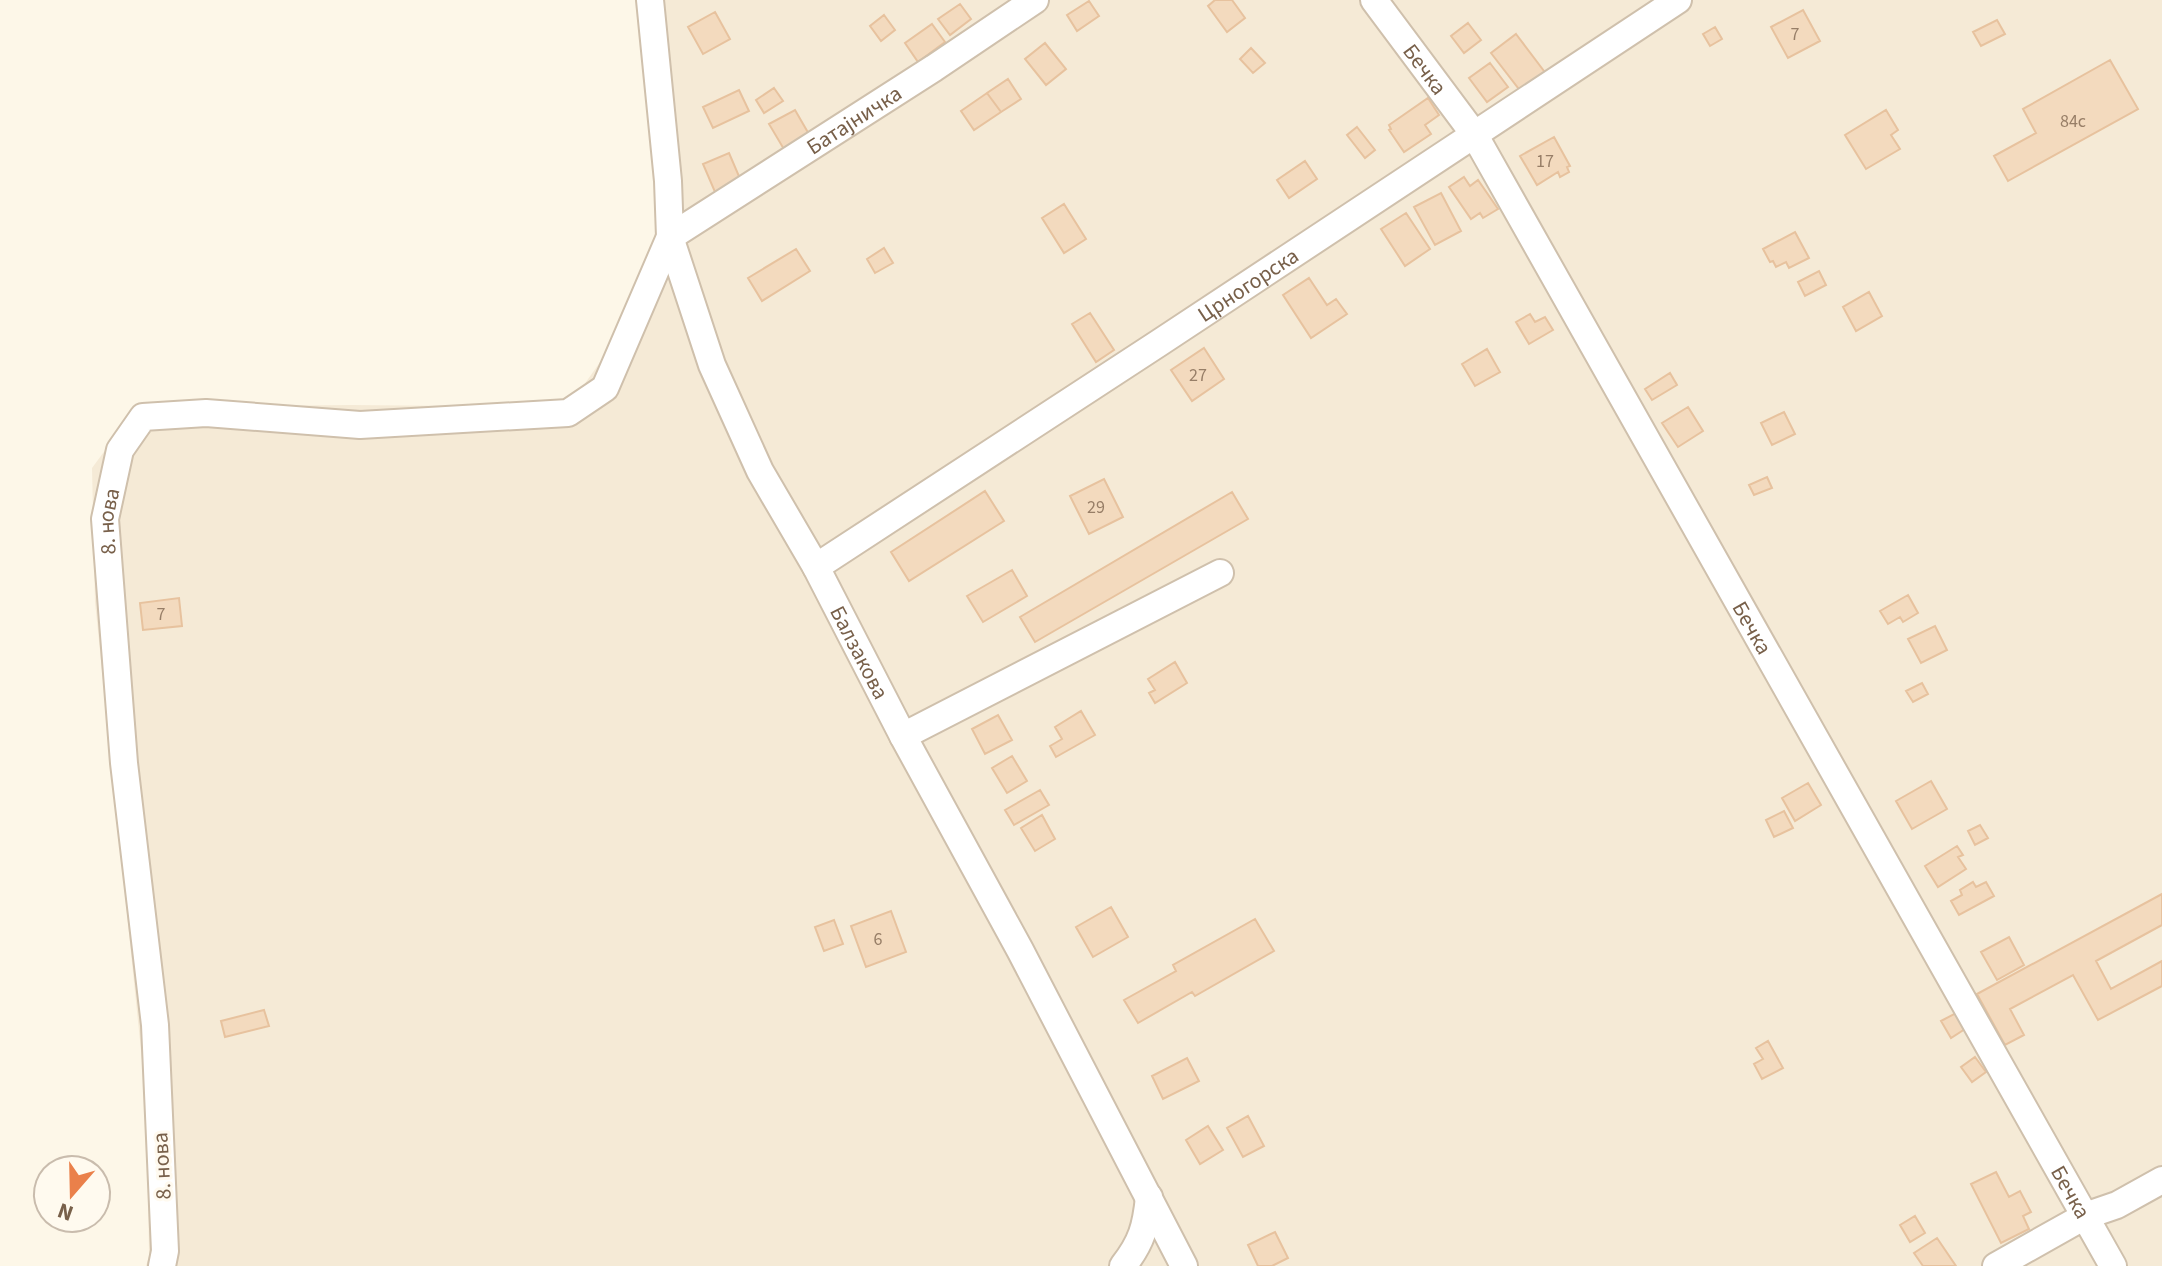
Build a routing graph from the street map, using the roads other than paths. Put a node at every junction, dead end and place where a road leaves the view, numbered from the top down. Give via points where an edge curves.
1 (650, 0) edge
2 (1035, 0) edge
3 (1374, 0) edge
4 (1678, 0) edge
5 (1474, 134) junction
6 (670, 237) junction
7 (816, 567) junction
8 (1220, 573) dead end
9 (903, 736) junction
10 (2162, 1180) edge
11 (1149, 1197) junction
12 (2085, 1216) junction
13 (162, 1266) edge
14 (1123, 1266) edge
15 (1184, 1266) edge
16 (1996, 1266) edge
17 (2113, 1266) edge

1 - 6 street, Балзакова
2 - 6 street, Батајничка
3 - 5 street, Бечка
4 - 5 street, Црногорска
5 - 7 street, Црногорска
5 - 12 street, Бечка
6 - 7 street, Балзакова via 712,365 760,471
6 - 13 street, 8. нова via 605,388 568,413 360,425 206,413 143,417 120,450 105,519 124,763 155,1025
7 - 9 street, Балзакова
8 - 9 street
9 - 11 street, Балзакова
10 - 12 street
11 - 14 street via 1142,1238
11 - 15 street, Балзакова
12 - 16 street
12 - 17 street, Бечка

